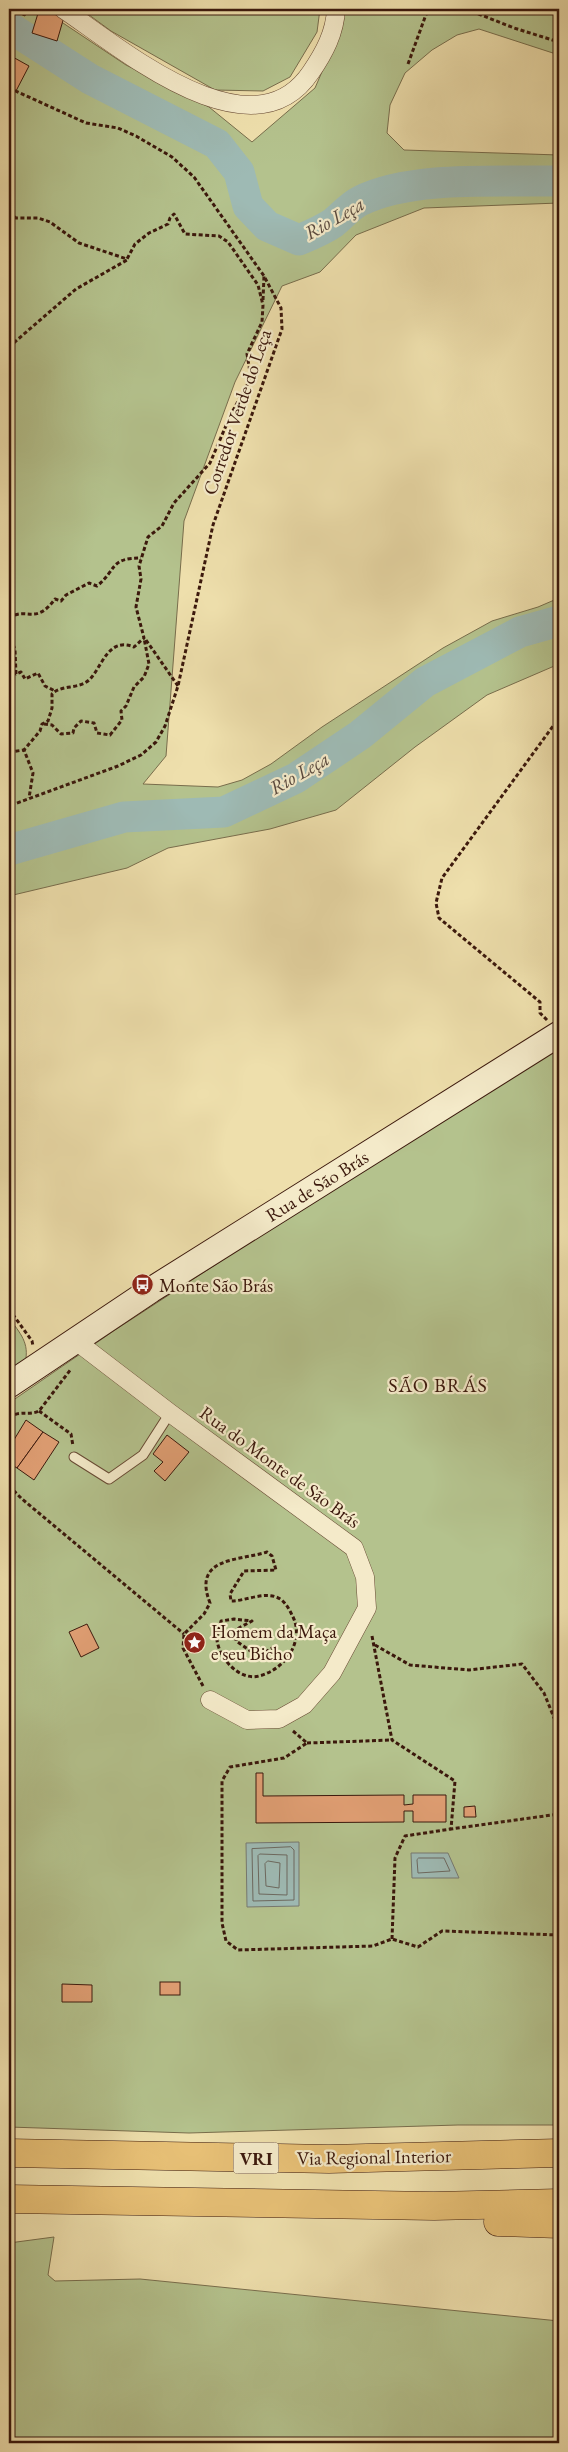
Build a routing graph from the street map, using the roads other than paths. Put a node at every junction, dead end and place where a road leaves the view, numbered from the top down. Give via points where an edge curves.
1 (63, 9) edge
2 (336, 9) edge
3 (556, 1030) edge
4 (76, 1341) junction
5 (9, 1385) edge
6 (170, 1413) junction
7 (74, 1457) road end
8 (210, 1700) road end
9 (9, 2153) edge
10 (559, 2154) edge
11 (9, 2199) edge
12 (559, 2203) edge
13 (434, 2206) junction
14 (559, 2224) edge

1 - 2 street via 143,65 210,98 244,106 276,102 305,81 325,52
3 - 4 main road, Rua de São Brás via 150,1290
4 - 5 main road, Rua de São Brás
4 - 6 street, Rua do Monte de São Brás
6 - 7 lane via 142,1454 109,1479
6 - 8 street, Rua do Monte de São Brás via 354,1548 365,1578 367,1608 332,1673 304,1705 279,1719 247,1720
9 - 10 highway, Via Regional Interior / VRI via 328,2159
11 - 13 highway
12 - 13 highway
13 - 14 highway via 490,2222

